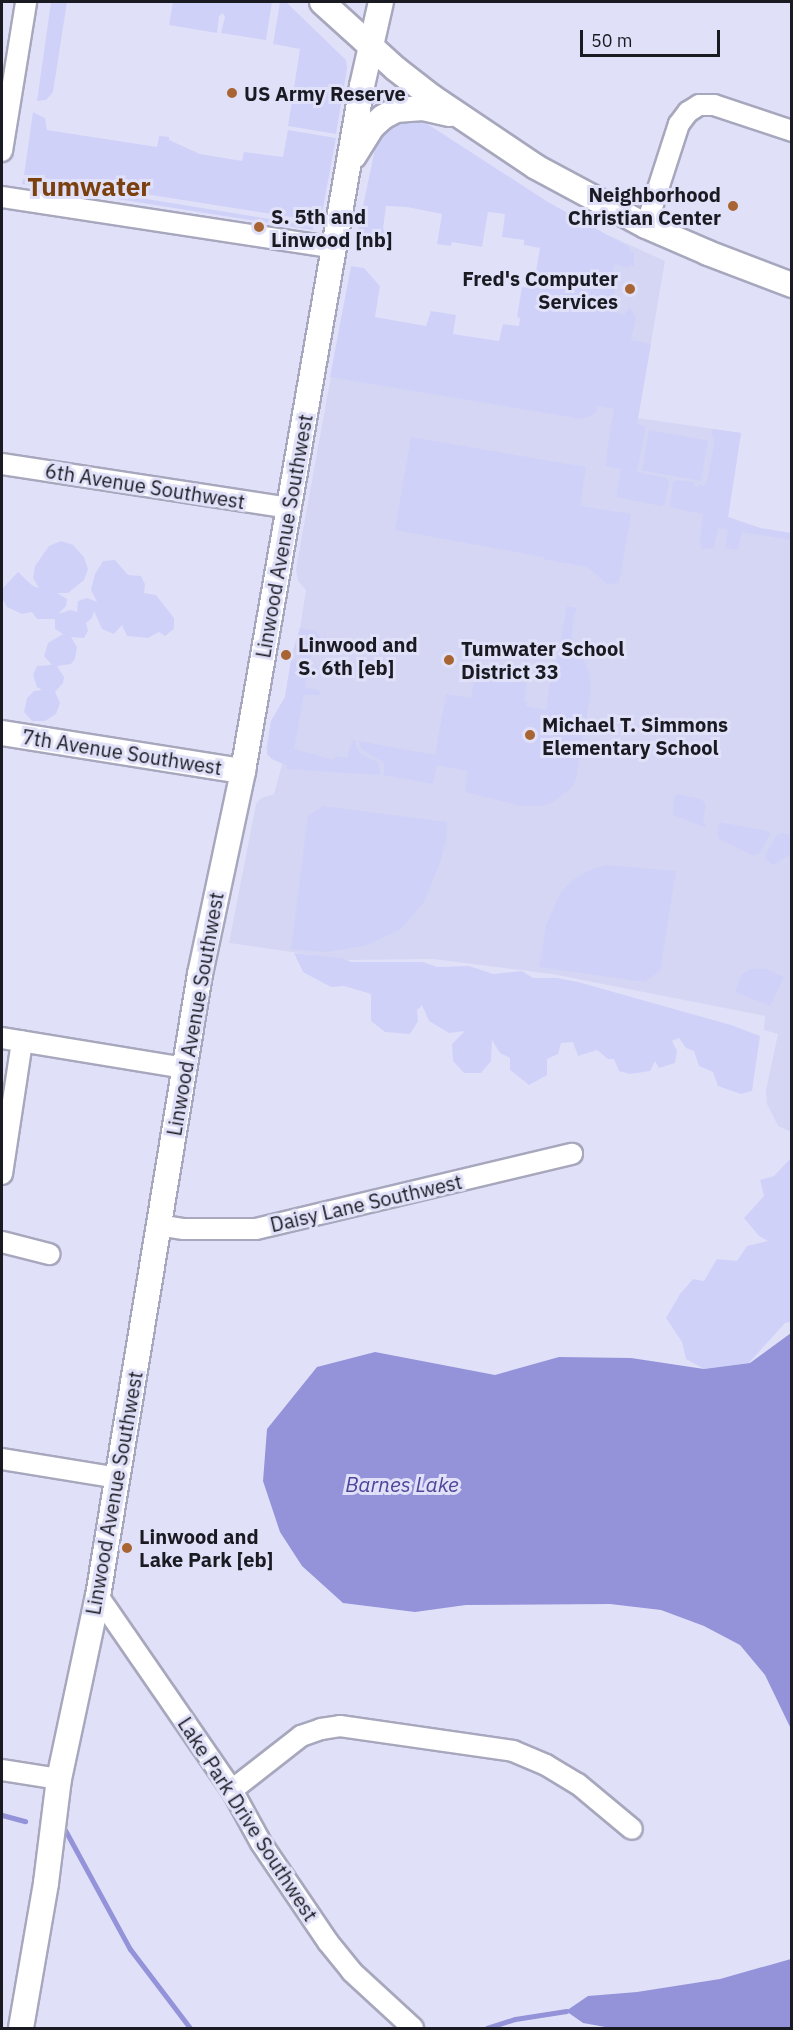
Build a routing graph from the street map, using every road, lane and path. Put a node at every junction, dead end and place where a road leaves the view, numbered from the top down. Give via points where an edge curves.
1 (26, 2) edge
2 (322, 2) edge
3 (381, 2) edge
4 (370, 46) junction
5 (456, 115) junction
6 (792, 131) edge
7 (2, 151) edge
8 (351, 161) junction
9 (2, 197) edge
10 (646, 226) junction
11 (334, 248) junction
12 (792, 285) edge
13 (2, 464) edge
14 (289, 508) junction
15 (2, 733) edge
16 (243, 771) junction
17 (2, 1038) edge
18 (22, 1041) junction
19 (185, 1068) junction
20 (572, 1154) dead end
21 (2, 1174) edge
22 (158, 1225) junction
23 (2, 1242) edge
24 (49, 1254) dead end
25 (2, 1459) edge
26 (118, 1479) junction
27 (98, 1596) junction
28 (2, 1770) edge
29 (59, 1779) junction
30 (232, 1790) junction
31 (632, 1829) dead end
32 (21, 2028) edge
33 (413, 2028) edge

1 - 7 street
2 - 4 street
3 - 4 street, Linwood Avenue Southwest
4 - 5 street
4 - 8 street, Linwood Avenue Southwest
5 - 8 street via 423,108 396,110 373,126
5 - 10 street via 536,168
6 - 10 street via 714,105 699,105 688,112 679,124
8 - 11 street, Linwood Avenue Southwest
9 - 11 street
10 - 12 street
11 - 14 street, Linwood Avenue Southwest
13 - 14 street, 6th Avenue Southwest
14 - 16 street, Linwood Avenue Southwest
15 - 16 street, 7th Avenue Southwest
16 - 19 street, Linwood Avenue Southwest via 200,974
17 - 18 street
18 - 19 street
18 - 21 street
19 - 22 street, Linwood Avenue Southwest
20 - 22 street, Daisy Lane Southwest via 256,1229
22 - 26 street, Linwood Avenue Southwest
23 - 24 street
25 - 26 street
26 - 27 street, Linwood Avenue Southwest
27 - 29 street, Linwood Avenue Southwest
27 - 30 street, Lake Park Drive Southwest
28 - 29 street
29 - 32 street, Linwood Avenue Southwest
30 - 31 street via 301,1736 340,1726 513,1751 578,1784
30 - 33 street, Lake Park Drive Southwest via 261,1843 328,1942 369,1988

